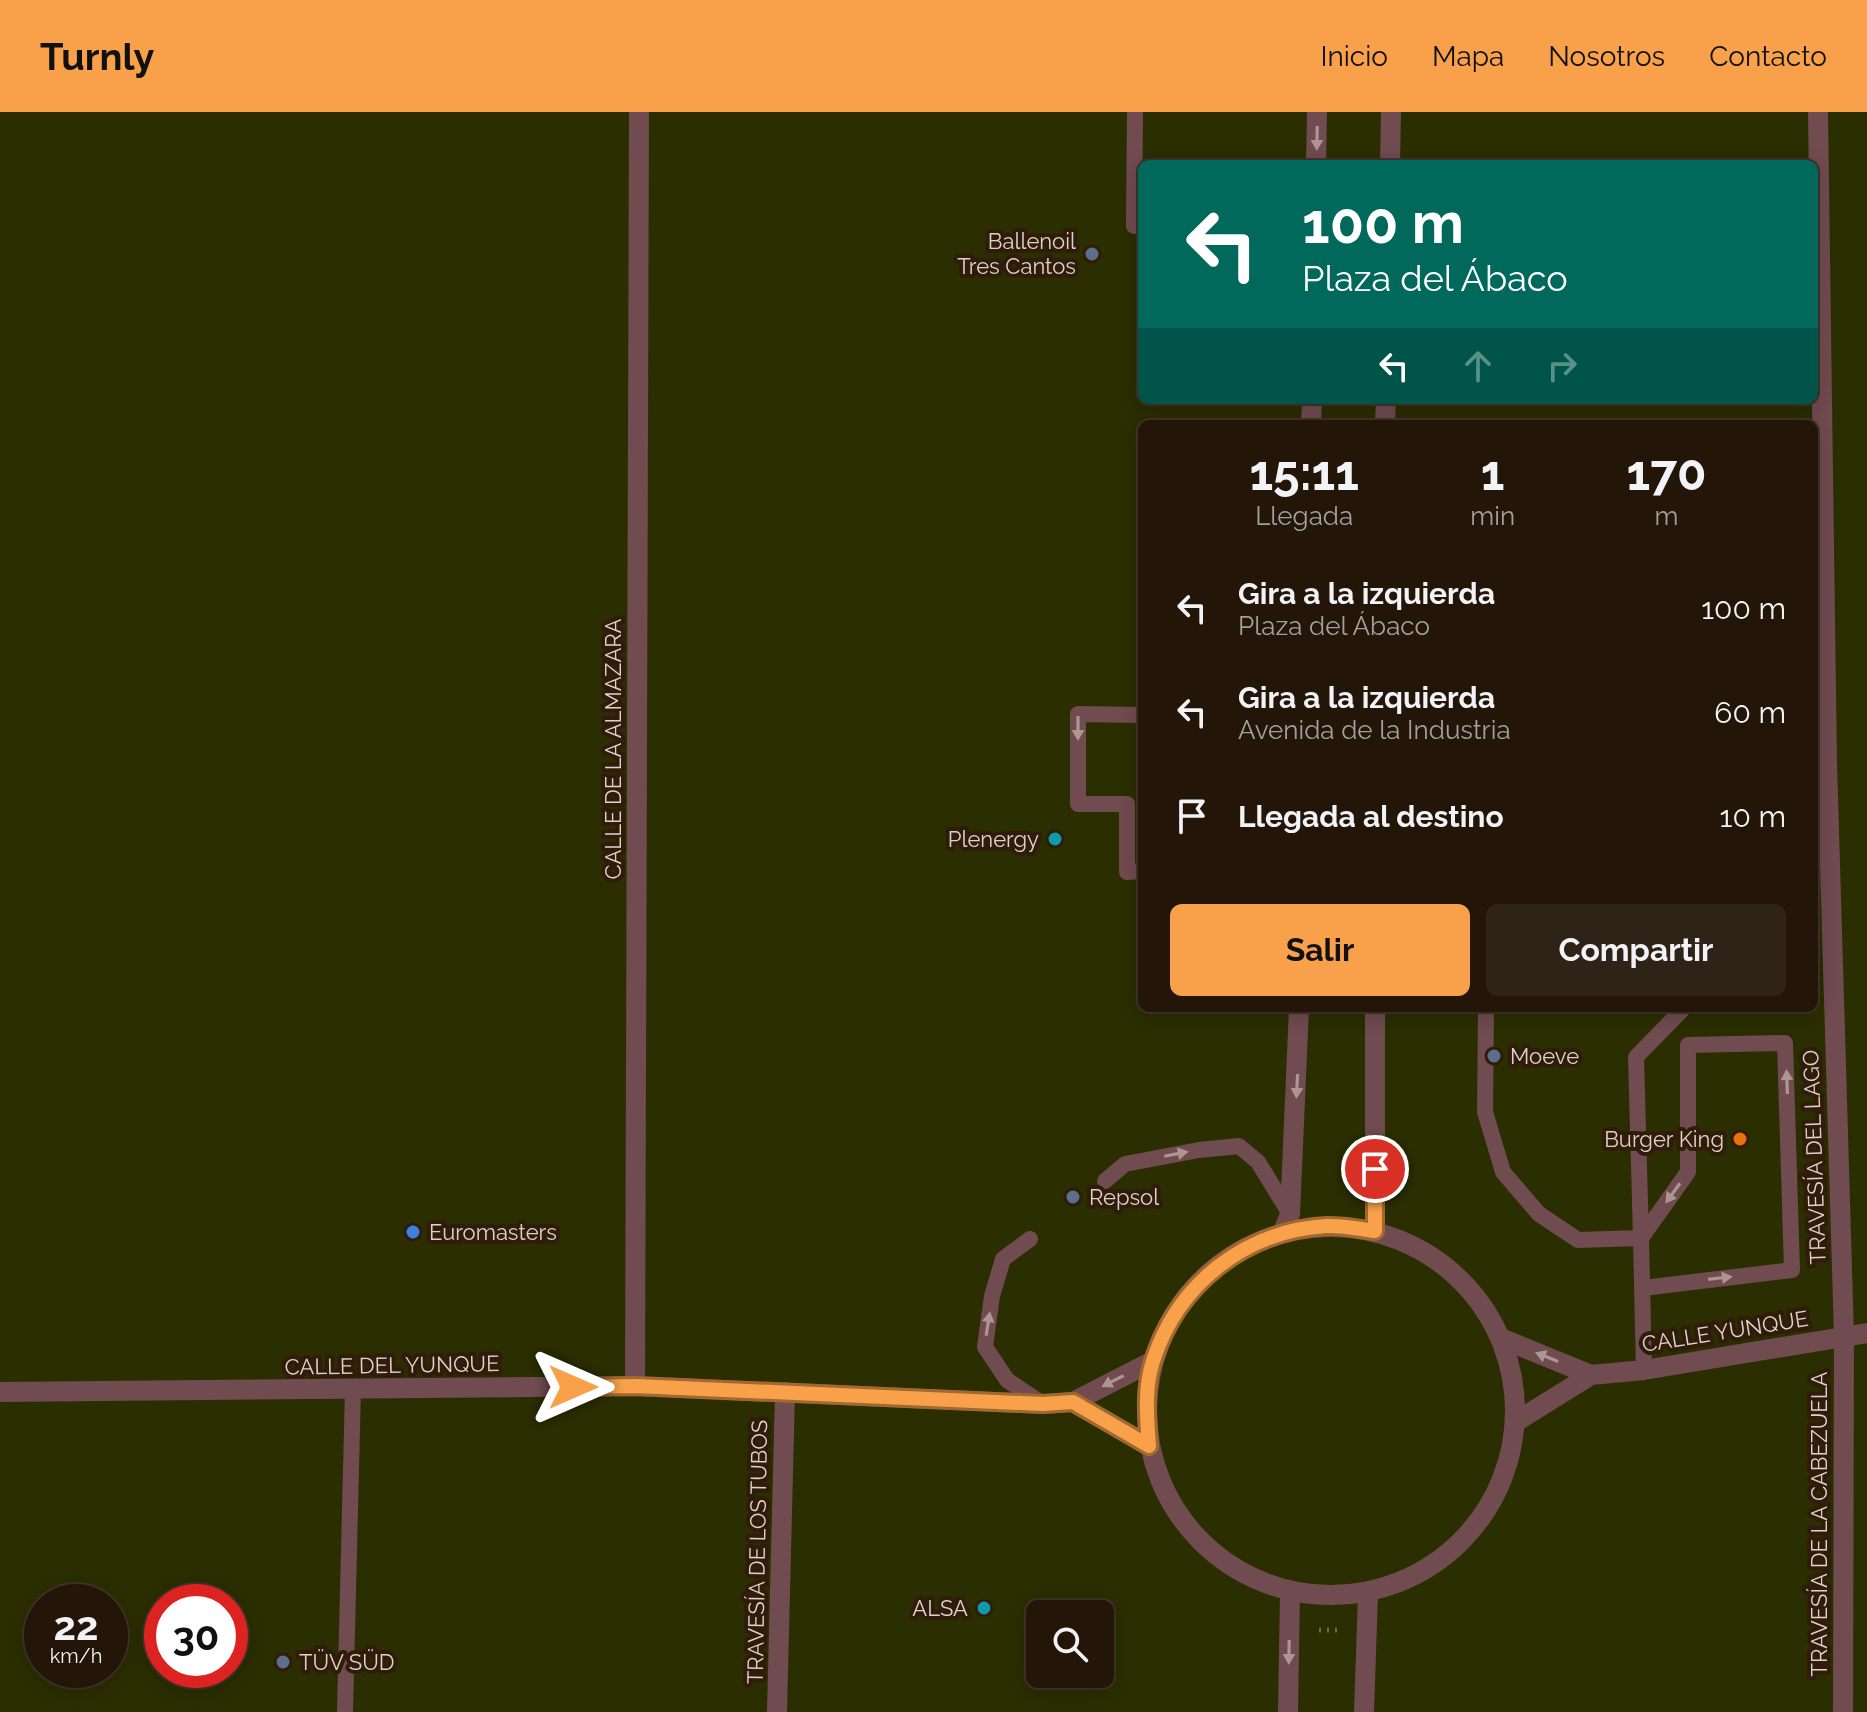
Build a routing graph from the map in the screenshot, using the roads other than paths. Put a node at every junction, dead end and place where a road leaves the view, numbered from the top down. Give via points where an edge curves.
1 (639, 112) edge
2 (1135, 112) edge
3 (1317, 112) edge
4 (1391, 112) edge
5 (1818, 112) edge
6 (1316, 160) edge
7 (1390, 160) edge
8 (1138, 226) edge
9 (1138, 715) edge
10 (1135, 805) edge
11 (1138, 871) edge
12 (1299, 1012) edge
13 (1375, 1012) edge
14 (1486, 1012) edge
15 (1680, 1012) edge
16 (1105, 1181) dead end
17 (1287, 1223) junction
18 (1375, 1231) junction
19 (1641, 1238) junction
20 (1030, 1239) dead end
21 (1643, 1288) junction
22 (1867, 1333) edge
23 (1844, 1336) junction
24 (1503, 1339) junction
25 (1153, 1361) junction
26 (1644, 1370) junction
27 (1591, 1375) junction
28 (635, 1386) junction
29 (353, 1389) junction
30 (0, 1392) edge
31 (785, 1392) junction
32 (1073, 1402) junction
33 (1043, 1404) junction
34 (1517, 1421) junction
35 (1149, 1446) junction
36 (1290, 1592) junction
37 (1368, 1594) junction
38 (345, 1712) edge
39 (777, 1712) edge
40 (1288, 1712) edge
41 (1364, 1712) edge
42 (1843, 1712) edge

1 - 28 street, CALLE DE LA ALMAZARA
2 - 8 lane
3 -> 6 street
4 - 7 street
5 - 23 street, TRAVESÍA DEL LAGO via 1827,763
9 -> 10 lane via 1078,714 1078,804
10 - 11 lane via 1127,872
12 -> 17 street
13 - 18 street
14 - 19 lane via 1485,1112 1503,1172 1539,1214 1578,1240
15 - 19 lane via 1636,1057
16 -> 17 lane via 1125,1164 1239,1146 1258,1162
17 - 18 street
17 - 25 street via 1225,1259 1180,1303
18 - 24 street via 1428,1253 1472,1291
19 - 21 lane
21 -> 19 lane via 1792,1270 1785,1043 1688,1045 1688,1172
33 -> 20 lane via 1007,1380 985,1347 1003,1259
21 - 26 lane
22 - 23 street, CALLE YUNQUE
23 - 26 street, CALLE YUNQUE
23 - 42 street, TRAVESÍA DE LA CABEZUELA
27 -> 24 street, CALLE YUNQUE
24 - 34 street
25 -> 32 street, CALLE DEL YUNQUE
25 - 35 street via 1146,1403
26 - 27 street, CALLE YUNQUE
27 - 34 street, CALLE YUNQUE
28 - 29 street, CALLE DEL YUNQUE
28 - 31 street, CALLE DEL YUNQUE
29 - 30 street, CALLE DEL YUNQUE
29 - 38 lane
31 - 33 street, CALLE DEL YUNQUE
31 - 39 street, TRAVESÍA DE LOS TUBOS
32 - 33 street, CALLE DEL YUNQUE
32 - 35 street
34 - 37 street via 1504,1481 1472,1533 1425,1572
35 - 36 street via 1167,1496 1198,1540 1240,1573
36 - 37 street
36 -> 40 street
37 - 41 street

